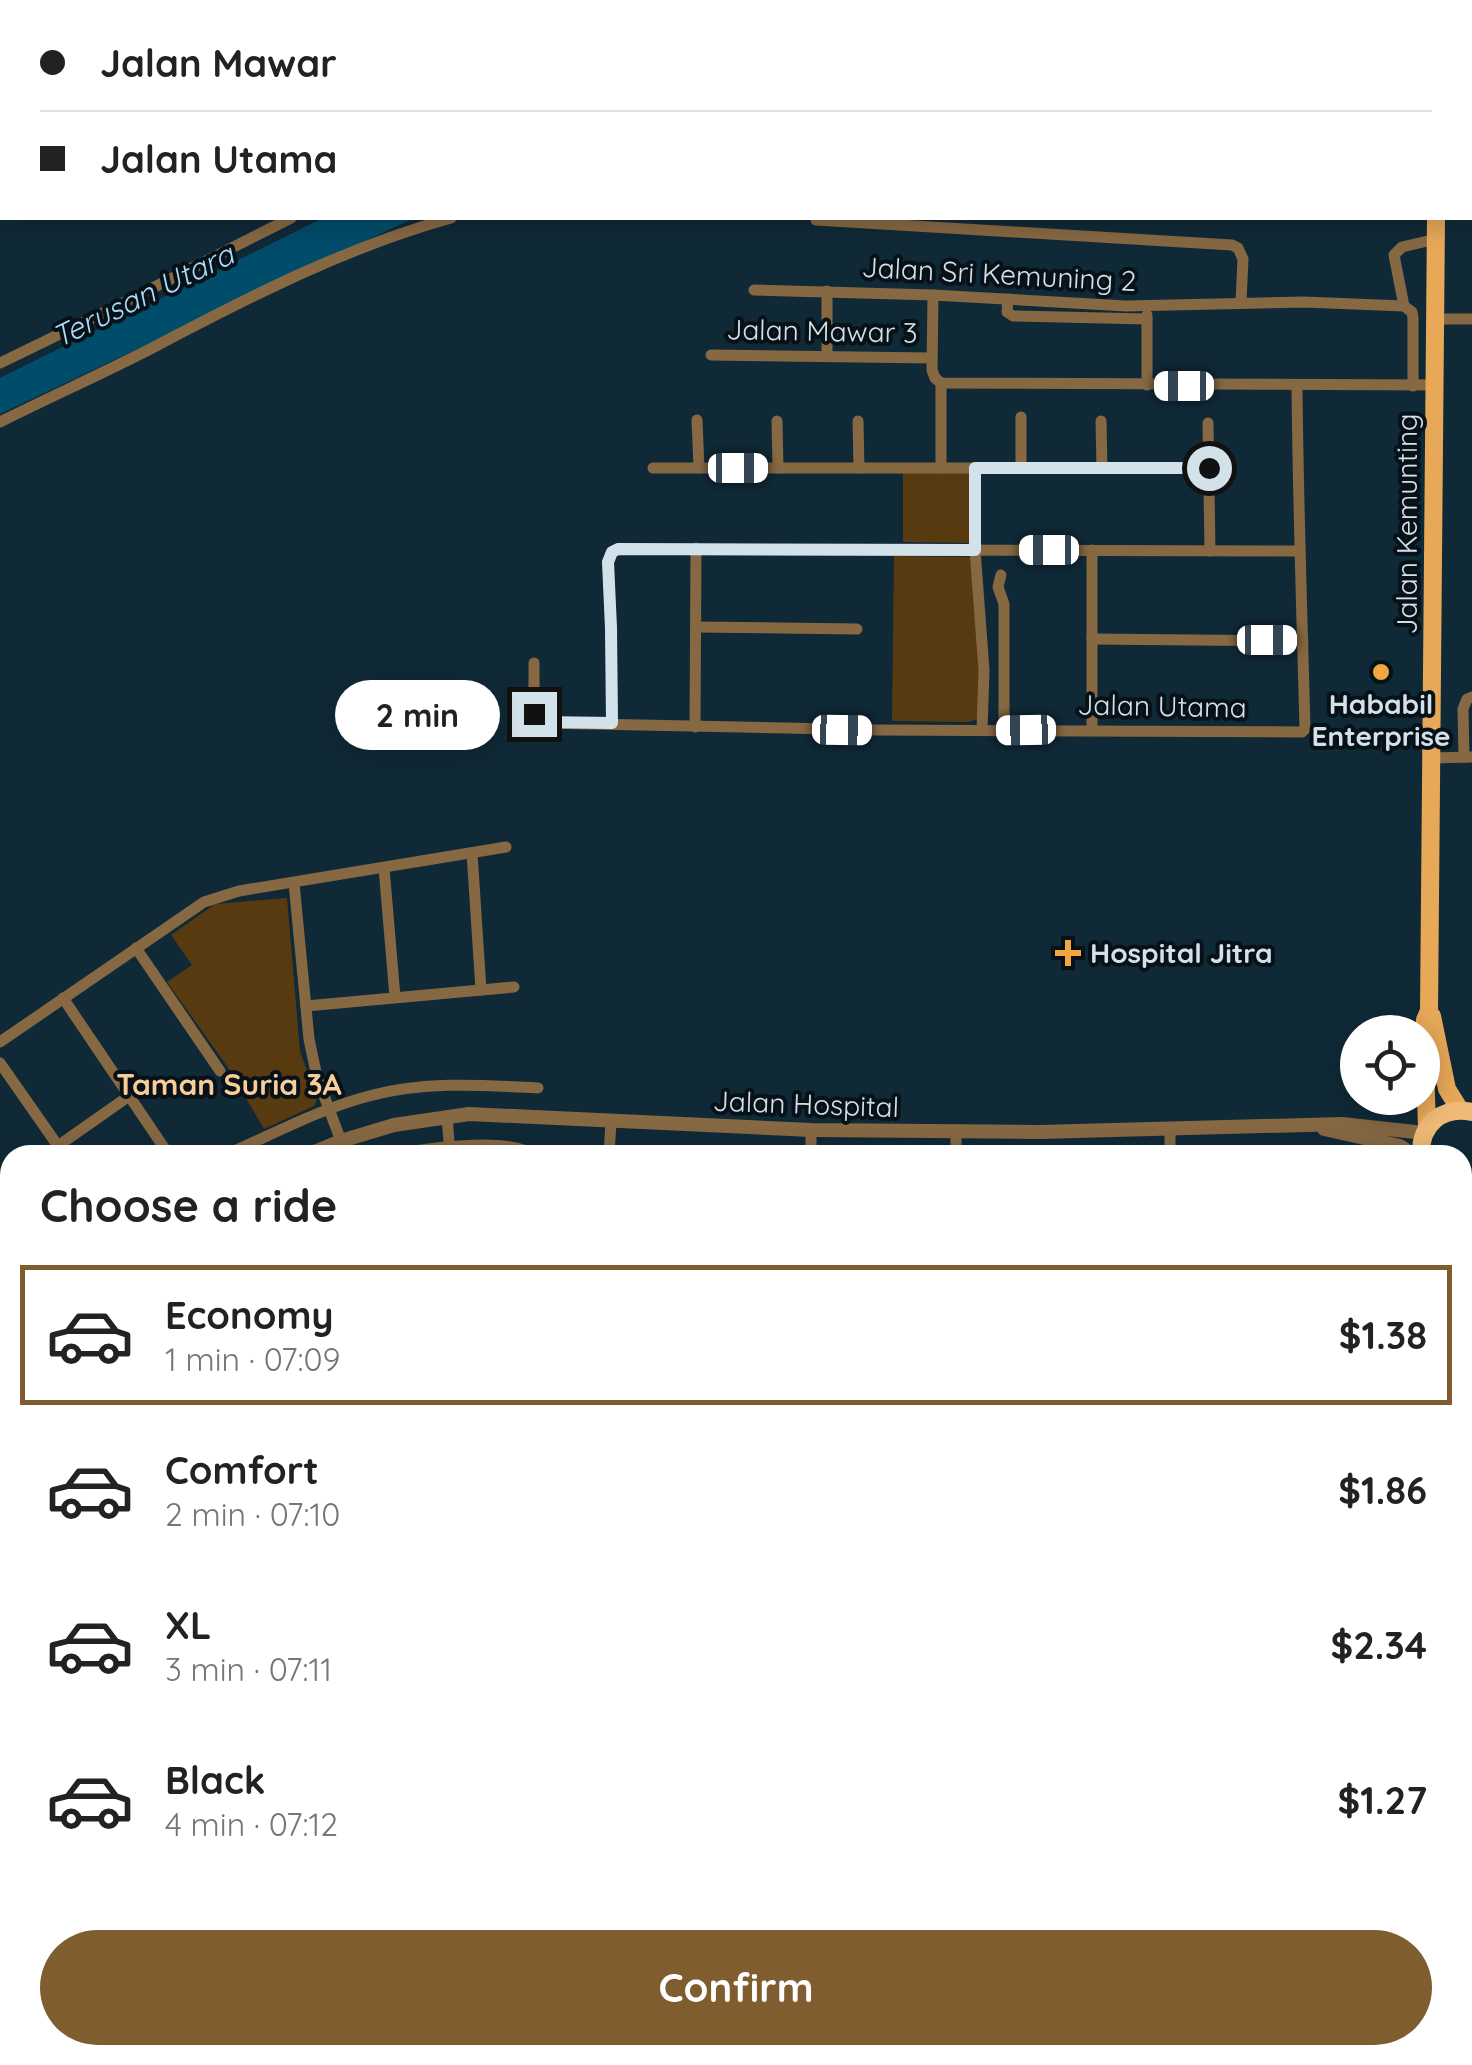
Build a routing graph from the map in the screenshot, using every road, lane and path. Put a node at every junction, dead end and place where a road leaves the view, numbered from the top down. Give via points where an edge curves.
1 (286, 220) edge
2 (444, 220) edge
3 (816, 220) dead end
4 (1436, 220) edge
5 (1436, 239) junction
6 (754, 290) dead end
7 (827, 291) junction
8 (933, 294) junction
9 (1241, 302) junction
10 (1404, 306) junction
11 (1147, 312) junction
12 (1436, 319) junction
13 (1472, 319) edge
14 (711, 355) dead end
15 (826, 355) junction
16 (932, 358) junction
17 (0, 362) edge
18 (941, 383) junction
19 (1147, 386) junction
20 (1297, 386) junction
21 (1413, 386) junction
22 (1435, 386) junction
23 (1021, 417) dead end
24 (698, 420) dead end
25 (777, 421) dead end
26 (858, 421) dead end
27 (1102, 421) dead end
28 (0, 422) edge
29 (1208, 423) dead end
30 (652, 468) dead end
31 (699, 468) junction
32 (778, 468) junction
33 (859, 468) junction
34 (941, 468) junction
35 (975, 468) junction
36 (1021, 468) junction
37 (1102, 468) junction
38 (1209, 468) junction
39 (696, 548) junction
40 (975, 550) junction
41 (1092, 550) junction
42 (1210, 551) junction
43 (1299, 551) junction
44 (1001, 575) dead end
45 (696, 626) junction
46 (858, 629) dead end
47 (1092, 639) junction
48 (1303, 641) junction
49 (534, 663) dead end
50 (984, 670) junction
51 (1004, 670) junction
52 (1472, 697) edge
53 (612, 723) junction
54 (695, 726) junction
55 (982, 730) junction
56 (1004, 730) junction
57 (1092, 730) junction
58 (1468, 757) edge
59 (1432, 758) junction
60 (506, 848) dead end
61 (472, 853) junction
62 (384, 868) junction
63 (294, 883) junction
64 (136, 948) junction
65 (514, 987) dead end
66 (481, 990) junction
67 (395, 997) junction
68 (63, 998) junction
69 (306, 1006) junction
70 (1430, 1011) junction
71 (0, 1042) edge
72 (0, 1063) edge
73 (220, 1070) dead end
74 (538, 1088) dead end
75 (129, 1096) junction
76 (329, 1110) junction
77 (1466, 1111) edge
78 (447, 1116) junction
79 (612, 1122) junction
80 (1310, 1126) junction
81 (1170, 1128) junction
82 (811, 1130) junction
83 (1425, 1130) junction
84 (956, 1132) junction
85 (341, 1141) junction
86 (57, 1145) edge
87 (59, 1145) edge
88 (162, 1145) edge
89 (248, 1145) edge
90 (331, 1145) edge
91 (450, 1145) edge
92 (611, 1145) edge
93 (811, 1145) edge
94 (956, 1145) edge
95 (1170, 1145) edge
96 (1396, 1145) edge
97 (1423, 1145) edge

1 - 17 street
2 - 28 street via 352,250 263,290
3 - 9 street, Jalan Sri Kemuning 2 via 1232,245 1243,260
4 - 5 main road, Jalan Kemunting
5 - 10 street via 1402,247 1394,256
5 - 12 main road, Jalan Kemunting
6 - 7 street, Jalan Sri Kemuning 2
7 - 8 street, Jalan Sri Kemuning 2
7 - 15 street
8 - 11 street, Jalan Sri Kemuning 2
8 - 16 street, Jalan Mawar 3
9 - 10 street, Jalan Sri Kemuning 2
9 - 11 street, Jalan Sri Kemuning 2
10 - 21 street via 1413,318
11 - 19 street
12 - 13 street
12 - 22 main road, Jalan Kemunting
14 - 15 street, Jalan Mawar 3
15 - 16 street, Jalan Mawar 3
16 - 18 street, Jalan Mawar 3
18 - 19 street, Jalan Mawar 3
18 - 34 street, Jalan Mawar 3
19 - 20 street, Jalan Mawar 3
20 - 21 street, Jalan Mawar 3
20 - 43 street
21 - 22 street, Jalan Mawar 3
22 - 59 main road, Jalan Kemunting
23 - 36 street
24 - 31 street
25 - 32 street
26 - 33 street
27 - 37 street
29 - 38 street
30 - 31 street
31 - 32 street
32 - 33 street
33 - 34 street
34 - 35 street
35 - 36 street
35 - 40 street
36 - 37 street
37 - 38 street
38 - 42 street
39 - 40 street
39 - 45 street
39 - 53 street via 612,552
40 - 41 street
40 - 50 street
41 - 42 street
41 - 47 street
42 - 43 street
43 - 48 street
44 - 51 street
45 - 46 street
45 - 54 street
47 - 48 street
47 - 57 street
48 - 57 street, Jalan Utama via 1305,730
49 - 53 street, Jalan Utama via 537,721
50 - 51 street
50 - 55 street
51 - 56 street
52 - 58 street via 1463,709
53 - 54 street, Jalan Utama
54 - 55 street, Jalan Utama
55 - 56 street, Jalan Utama
56 - 57 street, Jalan Utama
58 - 59 street
59 - 70 main road, Jalan Kemunting
60 - 61 street
61 - 62 street
61 - 66 street
62 - 63 street
62 - 67 street
63 - 64 street via 214,897
63 - 69 street
64 - 68 street
64 - 73 street
65 - 66 street
66 - 67 street
67 - 69 street
68 - 71 street
68 - 75 street
69 - 76 street
70 - 77 main road, Jalan Kemunting via 1448,1089
70 - 83 main road, Jalan Kemunting via 1424,1034
72 - 86 street
74 - 76 street via 428,1086
75 - 87 street
75 - 88 street
76 - 85 street
76 - 89 street
77 - 83 highway via 1441,1114
78 - 79 street, Jalan Hospital
78 - 85 street, Jalan Hospital
78 - 91 street
79 - 82 street, Jalan Hospital
79 - 92 street
80 - 81 street, Jalan Hospital
80 - 83 street, Jalan Hospital
80 - 96 street, Jalan Hospital
81 - 84 street, Jalan Hospital
81 - 95 street
82 - 84 street, Jalan Hospital
82 - 93 street
83 - 97 highway
84 - 94 street
85 - 90 street, Jalan Hospital

